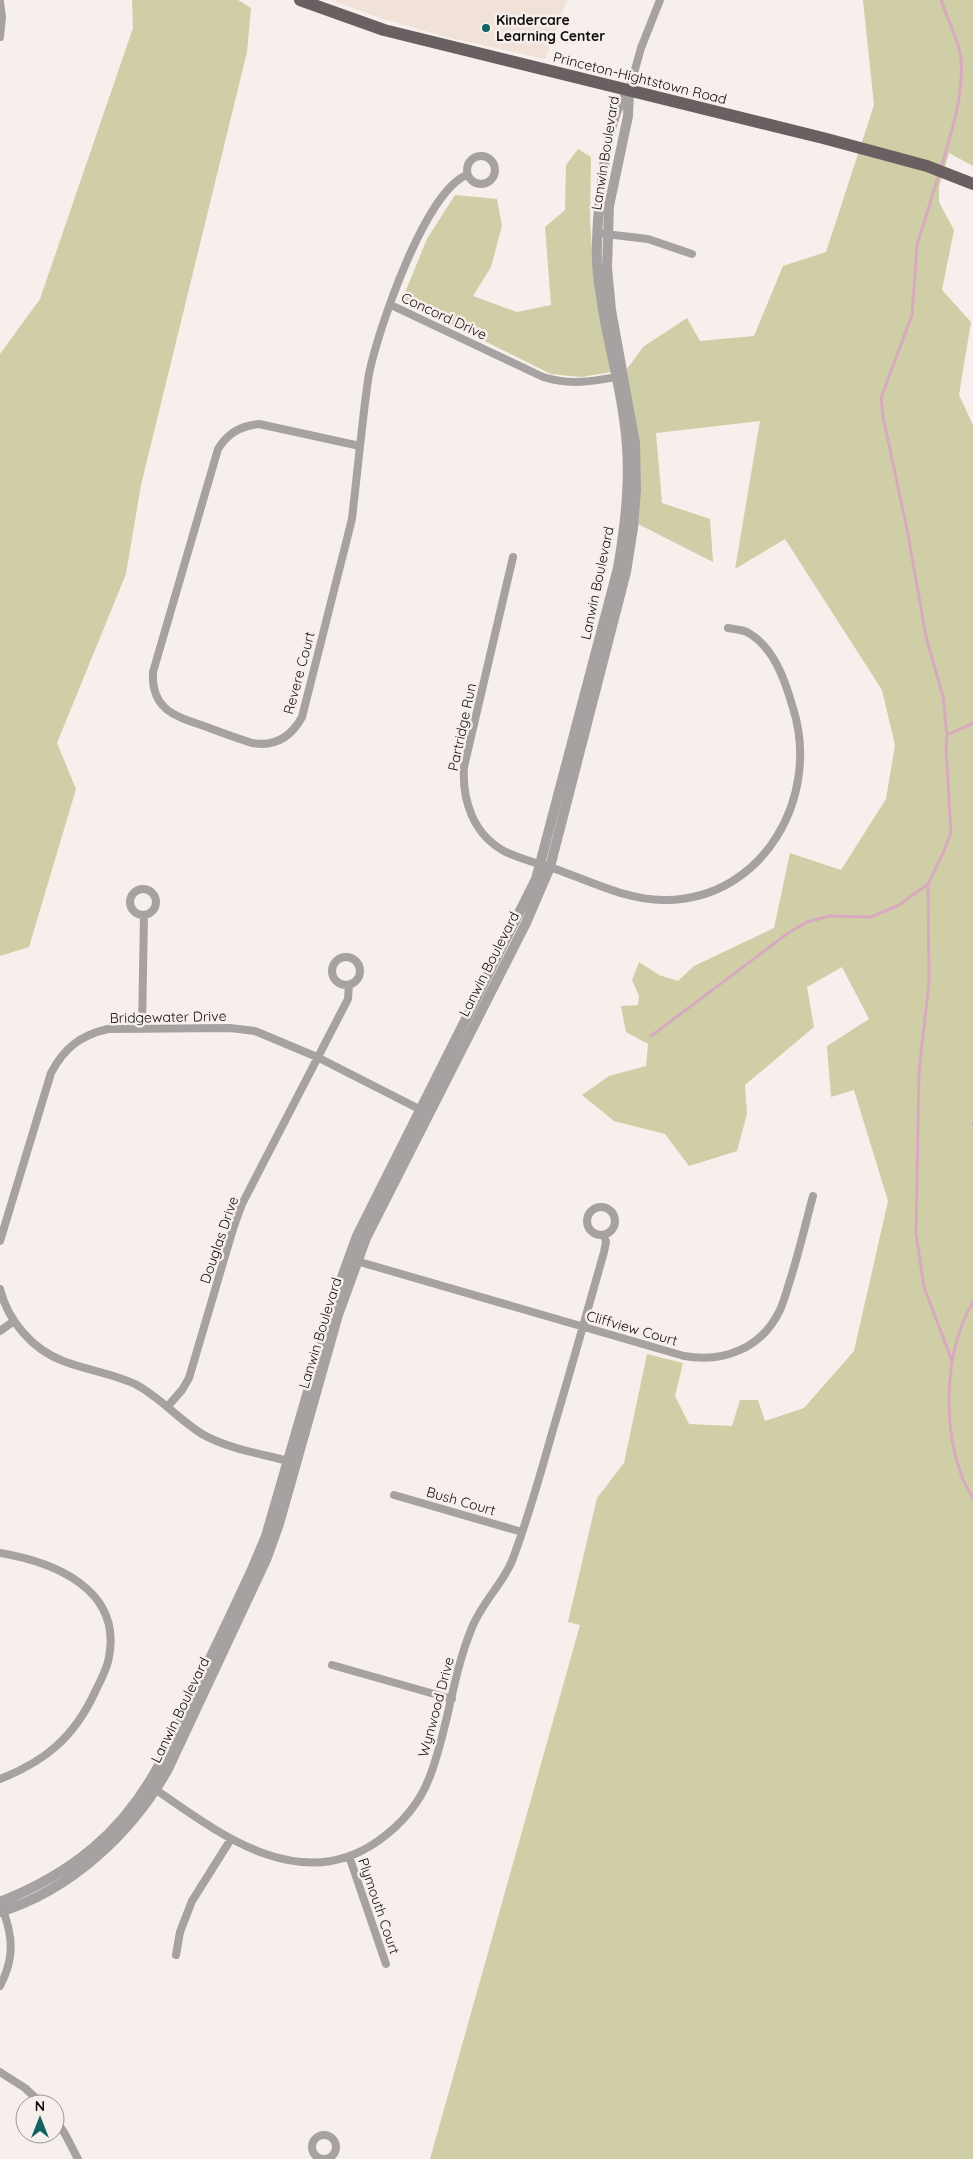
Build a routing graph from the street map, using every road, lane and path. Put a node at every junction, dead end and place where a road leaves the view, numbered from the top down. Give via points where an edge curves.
1 (300, 0) edge
2 (660, 0) edge
3 (0, 2) edge
4 (0, 36) edge
5 (629, 91) junction
6 (468, 175) dead end
7 (973, 184) edge
8 (602, 233) junction
9 (692, 254) dead end
10 (391, 305) junction
11 (620, 376) junction
12 (360, 446) junction
13 (513, 557) dead end
14 (728, 628) dead end
15 (546, 865) junction
16 (144, 915) dead end
17 (349, 985) dead end
18 (142, 1029) junction
19 (317, 1057) junction
20 (425, 1112) junction
21 (813, 1196) dead end
22 (604, 1235) dead end
23 (0, 1241) edge
24 (353, 1260) junction
25 (0, 1289) edge
26 (14, 1322) junction
27 (583, 1327) junction
28 (0, 1331) edge
29 (168, 1406) junction
30 (292, 1462) junction
31 (394, 1495) dead end
32 (522, 1532) junction
33 (0, 1553) edge
34 (332, 1665) dead end
35 (452, 1699) junction
36 (0, 1779) edge
37 (152, 1787) junction
38 (231, 1839) junction
39 (349, 1856) junction
40 (1, 1905) edge
41 (176, 1955) dead end
42 (386, 1964) dead end
43 (0, 1986) edge
44 (0, 2072) edge
45 (31, 2094) edge
46 (65, 2134) edge
47 (78, 2159) edge

1 - 5 main road, Princeton-Hightstown Road via 384,30
2 - 5 street via 641,48
3 - 4 street
5 - 7 main road, Princeton-Hightstown Road via 927,166
5 - 8 street, Lanwin Boulevard via 628,116
6 - 10 street via 450,187 426,223
8 - 9 street via 648,239
8 - 11 street, Lanwin Boulevard
10 - 11 street, Concord Drive via 557,382 585,383
10 - 12 street, Concord Drive via 370,372
11 - 15 street, Lanwin Boulevard via 635,443 633,528 626,572
12 - 12 street, Revere Court via 352,519 298,726 282,740 261,745 172,714 158,701 153,672 216,454 224,440 239,428 259,424
13 - 15 street, Partridge Run via 463,780 469,809 484,834 504,851
14 - 15 street, Partridge Run via 746,632 773,658 786,683 796,717 801,757 799,776 790,812 773,843 748,871 734,881 683,899 631,896
15 - 20 street, Lanwin Boulevard via 526,923
16 - 18 street
17 - 19 street, Douglas Drive via 348,999
18 - 19 street, Bridgewater Drive via 240,1028 269,1036
18 - 23 street, Bridgewater Drive via 95,1032 72,1044 57,1062
19 - 20 street, Bridgewater Drive
19 - 29 street, Douglas Drive via 242,1204 189,1378
20 - 24 street, Lanwin Boulevard
21 - 27 street, Cliffview Court via 781,1308 768,1330 748,1347 724,1356 698,1358
22 - 27 street, Wynwood Drive via 604,1252
24 - 27 street, Cliffview Court
24 - 30 street, Lanwin Boulevard
25 - 26 street
26 - 28 street
26 - 29 street via 48,1354 120,1378
27 - 32 street, Wynwood Drive
29 - 30 street via 187,1424 217,1441
30 - 37 street, Lanwin Boulevard via 279,1524 252,1592
31 - 32 street, Bush Court
32 - 35 street, Wynwood Drive via 511,1564 477,1616
33 - 36 street via 62,1571 84,1584 100,1605 109,1629 110,1643 106,1670 74,1728 46,1755 20,1772
34 - 35 street
35 - 39 street, Wynwood Drive via 431,1774 415,1806 389,1833
37 - 38 street, Wynwood Drive
37 - 40 street, Lanwin Boulevard via 129,1825 86,1866 60,1883
38 - 39 street, Wynwood Drive via 265,1856 281,1860 318,1862
38 - 41 street via 192,1901 180,1932
39 - 42 street, Plymouth Court
40 - 43 street via 12,1946 8,1971
44 - 45 street
46 - 47 street

